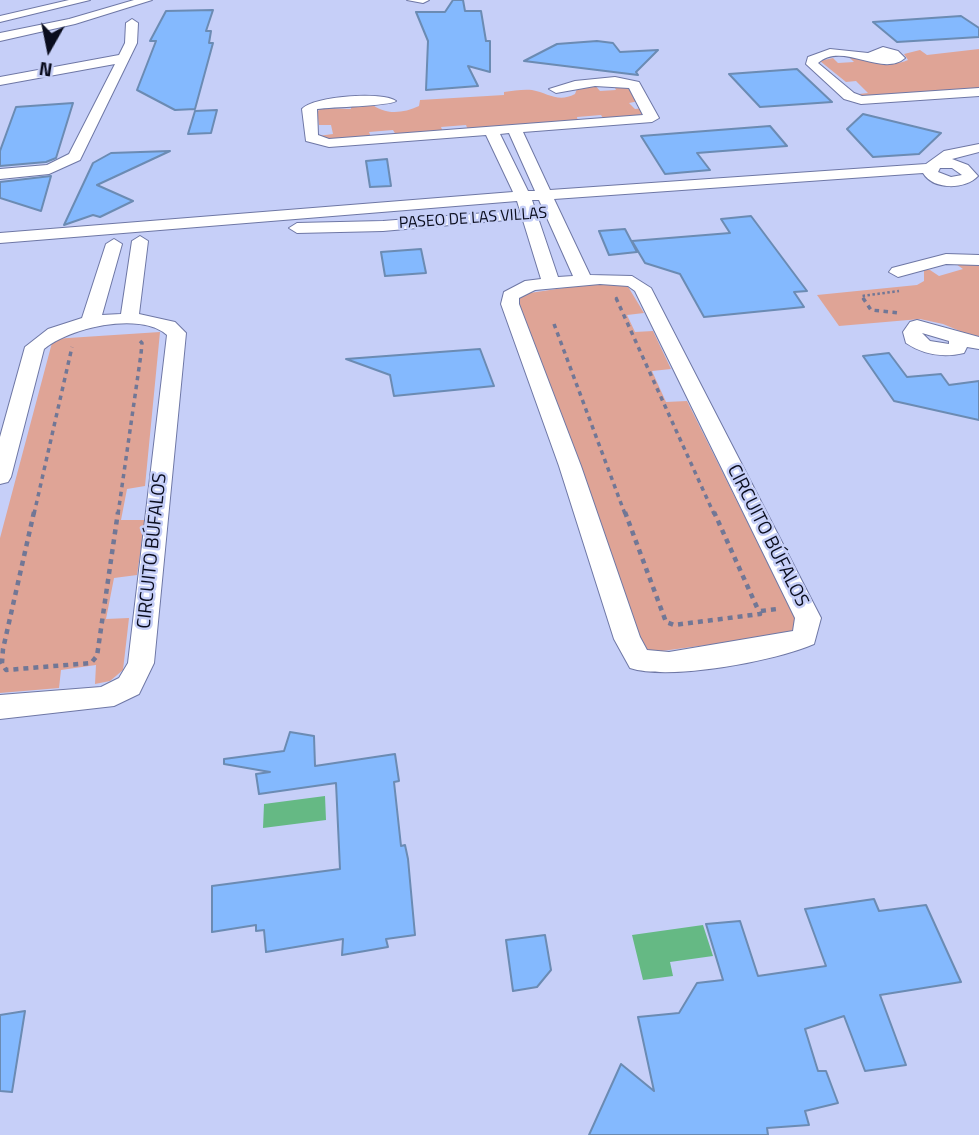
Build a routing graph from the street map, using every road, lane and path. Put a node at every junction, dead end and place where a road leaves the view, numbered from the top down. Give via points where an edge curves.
1 (84, 0) edge
2 (146, 0) edge
3 (413, 0) edge
4 (424, 0) edge
5 (0, 19) edge
6 (132, 23) dead end
7 (0, 37) edge
8 (873, 55) dead end
9 (124, 58) junction
10 (0, 81) edge
11 (556, 89) dead end
12 (979, 92) edge
13 (389, 101) dead end
14 (515, 130) junction
15 (492, 132) junction
16 (979, 148) edge
17 (934, 165) junction
18 (966, 173) edge
19 (0, 174) edge
20 (979, 186) edge
21 (649, 205) dead end
22 (528, 206) junction
23 (556, 207) junction
24 (0, 238) edge
25 (140, 241) junction
26 (114, 244) junction
27 (570, 249) junction
28 (542, 252) junction
29 (0, 254) edge
30 (979, 260) edge
31 (898, 272) dead end
32 (583, 279) junction
33 (551, 282) junction
34 (131, 287) junction
35 (100, 290) junction
36 (614, 293) dead end
37 (84, 324) junction
38 (554, 324) dead end
39 (129, 329) junction
40 (958, 341) dead end
41 (979, 343) edge
42 (0, 477) edge
43 (0, 707) edge

1 - 5 street
2 - 7 street
3 - 4 street
6 - 9 street
8 - 12 street via 816,56 811,60 849,96 861,100
9 - 10 street
9 - 19 street via 75,157 49,170
11 - 14 street via 596,82 634,85 652,117
13 - 15 street via 313,105 309,108 311,138 329,144
14 - 15 street
14 - 23 street
15 - 22 street
16 - 17 street, PASEO DE LAS VILLAS via 949,154
17 - 18 street
17 - 18 street via 932,175
17 - 23 street, PASEO DE LAS VILLAS
18 - 20 street
18 - 21 street
22 - 23 street, PASEO DE LAS VILLAS
22 - 24 street, PASEO DE LAS VILLAS via 324,210
22 - 25 street, PASEO DE LAS VILLAS via 383,226 306,227
22 - 28 street
23 - 27 street
25 - 26 street, PASEO DE LAS VILLAS
25 - 34 street
26 - 29 street, PASEO DE LAS VILLAS
26 - 35 street
27 - 28 street
27 - 32 street
28 - 33 street
30 - 31 street via 946,259
32 - 33 street, CIRCUITO BÚFALOS
32 - 33 street, CIRCUITO BÚFALOS via 632,281 642,288 808,618 805,637 789,644 669,663 639,660 627,639 510,304 510,296 518,289
34 - 35 street
34 - 39 street
35 - 37 street
36 - 38 path via 760,614 674,625 666,622
37 - 39 street, CIRCUITO BÚFALOS
37 - 39 path via 3,649 6,670 91,663 97,656 141,354 140,339
37 - 42 street, CIRCUITO BÚFALOS via 52,335 36,347
39 - 43 street, CIRCUITO BÚFALOS via 161,322 177,333 141,663 129,686 104,698
40 - 41 street

